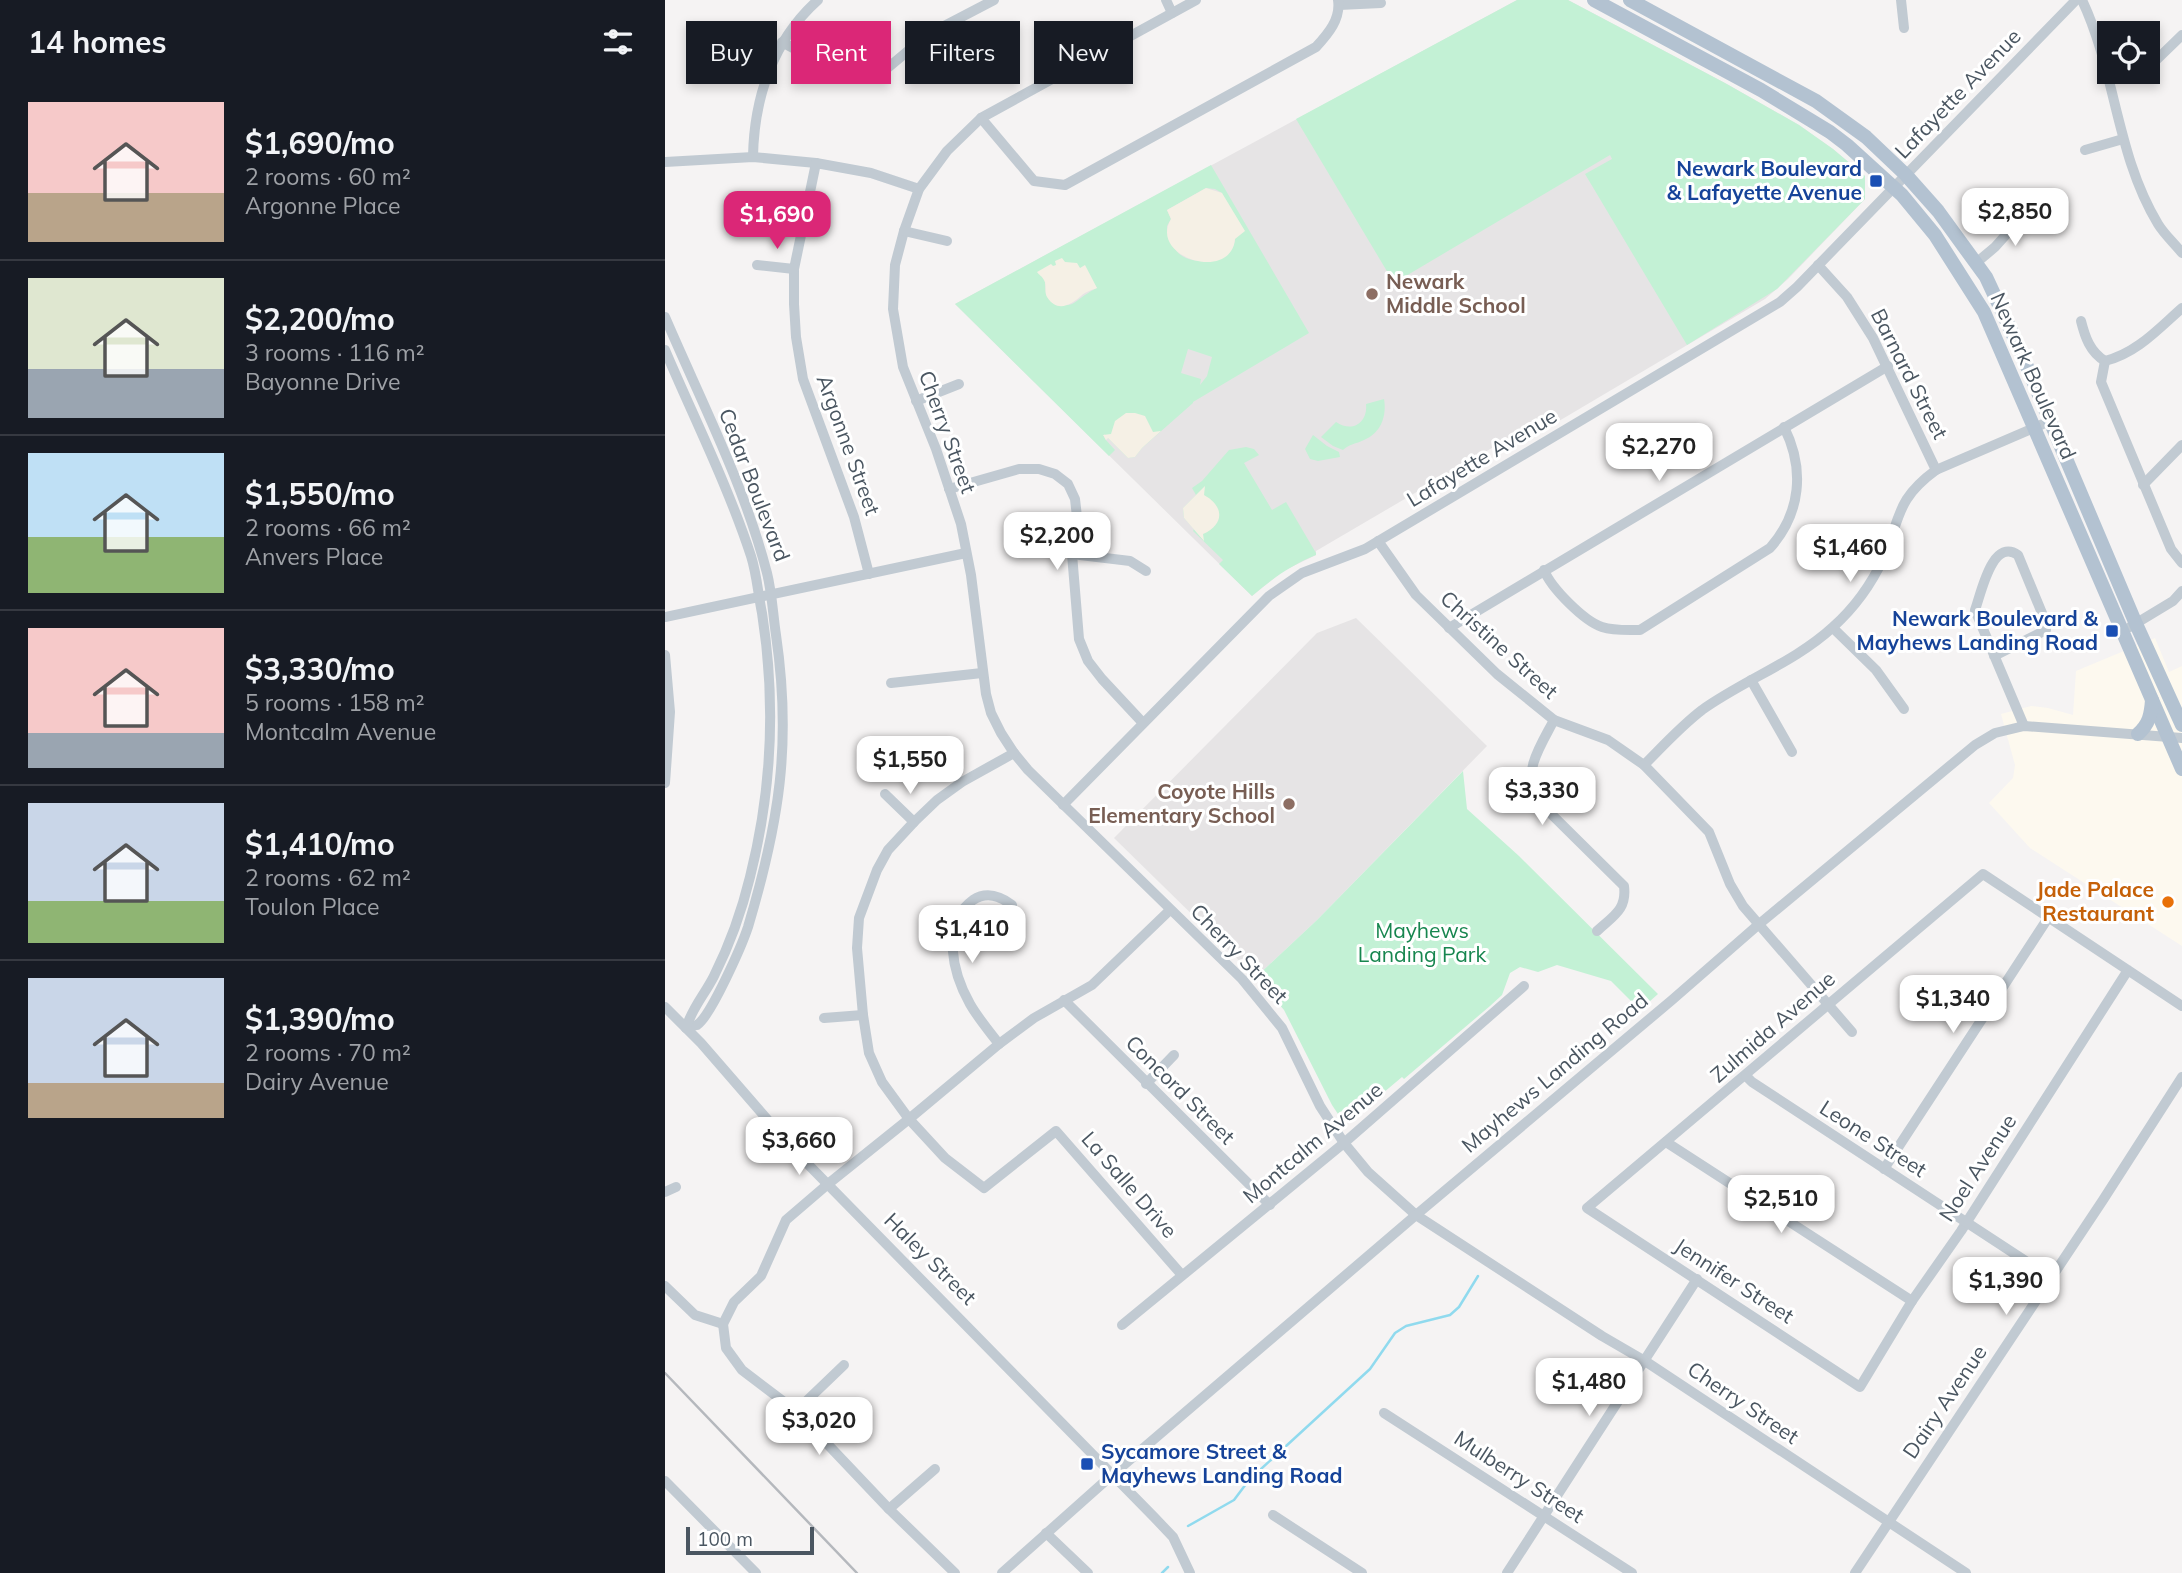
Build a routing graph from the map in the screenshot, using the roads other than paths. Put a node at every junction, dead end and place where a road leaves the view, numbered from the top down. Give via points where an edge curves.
1 (818, 0) edge
2 (994, 0) edge
3 (1166, 0) edge
4 (1196, 0) edge
5 (1594, 0) edge
6 (1630, 0) edge
7 (1901, 0) edge
8 (2076, 0) edge
9 (2083, 0) edge
10 (1339, 3) edge
11 (1381, 3) dead end
12 (1173, 13) junction
13 (1905, 28) dead end
14 (2182, 35) edge
15 (2097, 41) edge
16 (782, 42) junction
17 (2160, 56) edge
18 (2111, 84) edge
19 (981, 117) junction
20 (2123, 138) junction
21 (2085, 150) dead end
22 (753, 157) junction
23 (665, 162) edge
24 (816, 163) junction
25 (1906, 175) junction
26 (1894, 187) junction
27 (919, 189) junction
28 (2029, 209) dead end
29 (904, 231) junction
30 (947, 241) dead end
31 (2182, 253) edge
32 (1976, 263) junction
33 (757, 265) dead end
34 (1818, 265) junction
35 (794, 269) junction
36 (2182, 308) edge
37 (665, 317) edge
38 (2081, 321) dead end
39 (665, 350) edge
40 (2105, 361) junction
41 (1888, 366) junction
42 (959, 384) dead end
43 (916, 401) junction
44 (2050, 421) junction
45 (1784, 427) junction
46 (2034, 427) junction
47 (2182, 445) edge
48 (1936, 470) junction
49 (2143, 485) junction
50 (949, 489) junction
51 (1378, 541) junction
52 (967, 553) junction
53 (1072, 554) junction
54 (2182, 564) edge
55 (1544, 570) junction
56 (1146, 571) dead end
57 (869, 573) junction
58 (2182, 591) edge
59 (765, 595) junction
60 (665, 617) edge
61 (2130, 627) junction
62 (1449, 628) junction
63 (1832, 628) junction
64 (665, 654) edge
65 (1994, 656) junction
66 (982, 673) junction
67 (1751, 680) junction
68 (891, 683) dead end
69 (2152, 698) junction
70 (1904, 709) dead end
71 (1553, 720) junction
72 (1143, 723) junction
73 (2182, 725) edge
74 (2024, 726) junction
75 (2138, 734) junction
76 (2176, 737) edge
77 (1792, 752) dead end
78 (1014, 753) junction
79 (1644, 765) junction
80 (2182, 769) edge
81 (665, 783) edge
82 (885, 793) dead end
83 (1063, 805) junction
84 (914, 822) junction
85 (1012, 905) dead end
86 (1170, 910) junction
87 (2048, 918) junction
88 (1758, 925) junction
89 (1597, 931) dead end
90 (2128, 970) junction
91 (1524, 986) dead end
92 (1064, 1000) junction
93 (1828, 1005) junction
94 (2182, 1006) edge
95 (665, 1007) edge
96 (863, 1015) junction
97 (824, 1018) dead end
98 (686, 1028) junction
99 (1852, 1032) dead end
100 (999, 1044) junction
101 (1174, 1055) dead end
102 (1746, 1076) junction
103 (2182, 1077) edge
104 (1146, 1084) junction
105 (909, 1119) junction
106 (1667, 1142) junction
107 (1344, 1143) junction
108 (1884, 1169) junction
109 (828, 1184) junction
110 (1271, 1205) junction
111 (1587, 1208) joint
112 (1416, 1215) junction
113 (1966, 1223) junction
114 (1181, 1274) junction
115 (2050, 1278) junction
116 (1697, 1279) junction
117 (665, 1286) edge
118 (1912, 1301) junction
119 (723, 1324) junction
120 (1122, 1325) dead end
121 (1645, 1361) junction
122 (843, 1365) dead end
123 (1860, 1387) joint
124 (796, 1410) junction
125 (1384, 1413) dead end
126 (935, 1469) dead end
127 (1112, 1475) junction
128 (665, 1481) edge
129 (889, 1509) junction
130 (1273, 1515) dead end
131 (1546, 1516) junction
132 (1888, 1522) junction
133 (1046, 1533) junction
134 (756, 1573) edge
135 (955, 1573) edge
136 (1002, 1573) edge
137 (1088, 1573) edge
138 (1190, 1573) edge
139 (1362, 1573) edge
140 (1507, 1573) edge
141 (1632, 1573) edge
142 (1855, 1573) edge
143 (1966, 1573) edge

1 - 16 street
2 - 16 street via 927,35 884,71 817,61
3 - 12 street
4 - 12 street, Cherry Street
5 - 26 main road, Newark Boulevard via 1796,110 1847,145
6 - 25 main road, Newark Boulevard via 1816,101 1866,137
7 - 13 street
8 - 25 street, Lafayette Avenue
9 - 15 street
10 - 11 street
10 - 19 street via 1332,28 1316,47 1065,185 1034,181
12 - 19 street, Cherry Street
14 - 17 street
16 - 22 street via 759,100
18 - 20 street
19 - 27 street, Cherry Street via 947,150
20 - 21 street
20 - 31 street via 2158,225
22 - 23 street
22 - 24 street
24 - 27 street via 871,173
24 - 35 street, Argonne Street
25 - 26 street, Lafayette Avenue
25 - 32 main road, Newark Boulevard
26 - 34 street, Lafayette Avenue
26 - 46 main road, Newark Boulevard via 1935,235 1984,312
27 - 29 street, Cherry Street
28 - 32 street
29 - 30 street
29 - 43 street, Cherry Street via 895,265 893,309 903,368
32 - 44 main road, Newark Boulevard
33 - 35 street
34 - 41 street, Barnard Street via 1847,297
34 - 51 street, Lafayette Avenue via 1762,314
35 - 57 street, Argonne Street via 793,304 803,379 854,517
36 - 40 street via 2131,351
37 - 59 street, Cedar Boulevard via 737,484 761,552
38 - 40 street via 2086,340
39 - 59 street, Cedar Boulevard
40 - 49 street via 2101,382
41 - 45 street
41 - 48 street, Barnard Street
42 - 43 street
43 - 50 street, Cherry Street
44 - 46 street
44 - 61 main road, Newark Boulevard
45 - 55 street
45 - 55 street via 1798,490 1783,534 1770,548 1640,630 1599,627 1551,584
46 - 48 street
46 - 61 main road, Newark Boulevard
47 - 49 street
48 - 63 street via 1909,495 1877,571
49 - 54 street
50 - 52 street, Cherry Street
50 - 53 street via 1019,469 1039,468 1055,474 1068,484 1075,499
51 - 62 street, Christine Street via 1416,595
51 - 72 street, Lafayette Avenue via 1347,558 1302,573 1277,589
52 - 57 street
52 - 66 street, Cherry Street
53 - 56 street via 1130,561
53 - 72 street via 1079,639 1088,661
55 - 62 street
57 - 59 street
58 - 61 street
59 - 60 street
59 - 98 street, Cedar Boulevard via 780,656 784,721 769,849 733,967 698,1024
61 - 69 main road, Newark Boulevard
61 - 73 main road, Newark Boulevard
62 - 71 street, Christine Street
63 - 67 street
63 - 70 street via 1876,670
64 - 81 street via 670,712
65 - 65 street via 1976,610 1988,570 1995,558 2007,551 2018,555 2046,630
65 - 74 street
66 - 68 street
66 - 78 street, Cherry Street via 991,713
67 - 77 street
67 - 79 street via 1701,711
69 - 75 main road via 2151,715
69 - 76 main road, Newark Boulevard
71 - 79 street, Christine Street via 1608,740
71 - 89 street via 1533,761 1529,784 1535,798 1624,886 1621,908
72 - 83 street, Lafayette Avenue
74 - 75 street, Mayhews Landing Road
74 - 88 street, Mayhews Landing Road via 1995,733 1975,745
75 - 76 street, Mayhews Landing Road
76 - 80 main road, Newark Boulevard
78 - 83 street, Cherry Street
78 - 84 street, La Salle Drive via 962,782
79 - 88 street, Christine Street via 1709,832 1730,884
82 - 84 street
83 - 86 street, Cherry Street
84 - 96 street, La Salle Drive via 882,860 859,918
85 - 100 street via 994,895 977,898 953,932 963,988
86 - 92 street via 1092,985
86 - 107 street, Cherry Street via 1242,979 1282,1028 1320,1106
87 - 90 street
87 - 93 street, Zulmida Avenue via 1983,874
87 - 108 street
88 - 93 street, Christine Street
88 - 112 street, Mayhews Landing Road
90 - 94 street
90 - 113 street, Noel Avenue
91 - 107 street, Montcalm Avenue
92 - 100 street
92 - 104 street, Concord Street
93 - 99 street, Christine Street
93 - 102 street, Zulmida Avenue
95 - 98 street, Haley Street
96 - 97 street
96 - 105 street, La Salle Drive via 869,1053 882,1082
98 - 109 street, Haley Street
100 - 105 street
101 - 104 street
102 - 106 street, Zulmida Avenue
102 - 108 street, Leone Street
103 - 115 street, Dairy Avenue
104 - 110 street, Concord Street
105 - 109 street
105 - 114 street, La Salle Drive via 946,1158 984,1188 1056,1131
106 - 111 street, Zulmida Avenue
106 - 118 street
107 - 110 street, Montcalm Avenue
107 - 112 street, Cherry Street via 1367,1172
108 - 113 street, Leone Street
109 - 119 street via 786,1220 761,1276 734,1302
109 - 127 street, Haley Street
110 - 114 street, Montcalm Avenue
111 - 116 street, Jennifer Street
112 - 121 street, Cherry Street
112 - 127 street, Mayhews Landing Road
113 - 115 street, Leone Street
113 - 118 street, Noel Avenue
114 - 120 street, Montcalm Avenue
115 - 132 street, Dairy Avenue
116 - 121 street
116 - 123 street, Jennifer Street
117 - 119 street via 695,1315
118 - 123 street, Noel Avenue
119 - 124 street via 726,1348 743,1370
121 - 131 street
121 - 132 street, Cherry Street
122 - 124 street
124 - 129 street
125 - 131 street, Mulberry Street
126 - 129 street
127 - 133 street, Mayhews Landing Road
127 - 138 street, Haley Street via 1173,1537
128 - 134 street
129 - 135 street
130 - 139 street
131 - 140 street
131 - 141 street, Mulberry Street
132 - 142 street, Dairy Avenue
132 - 143 street, Cherry Street
133 - 136 street, Mayhews Landing Road
133 - 137 street

